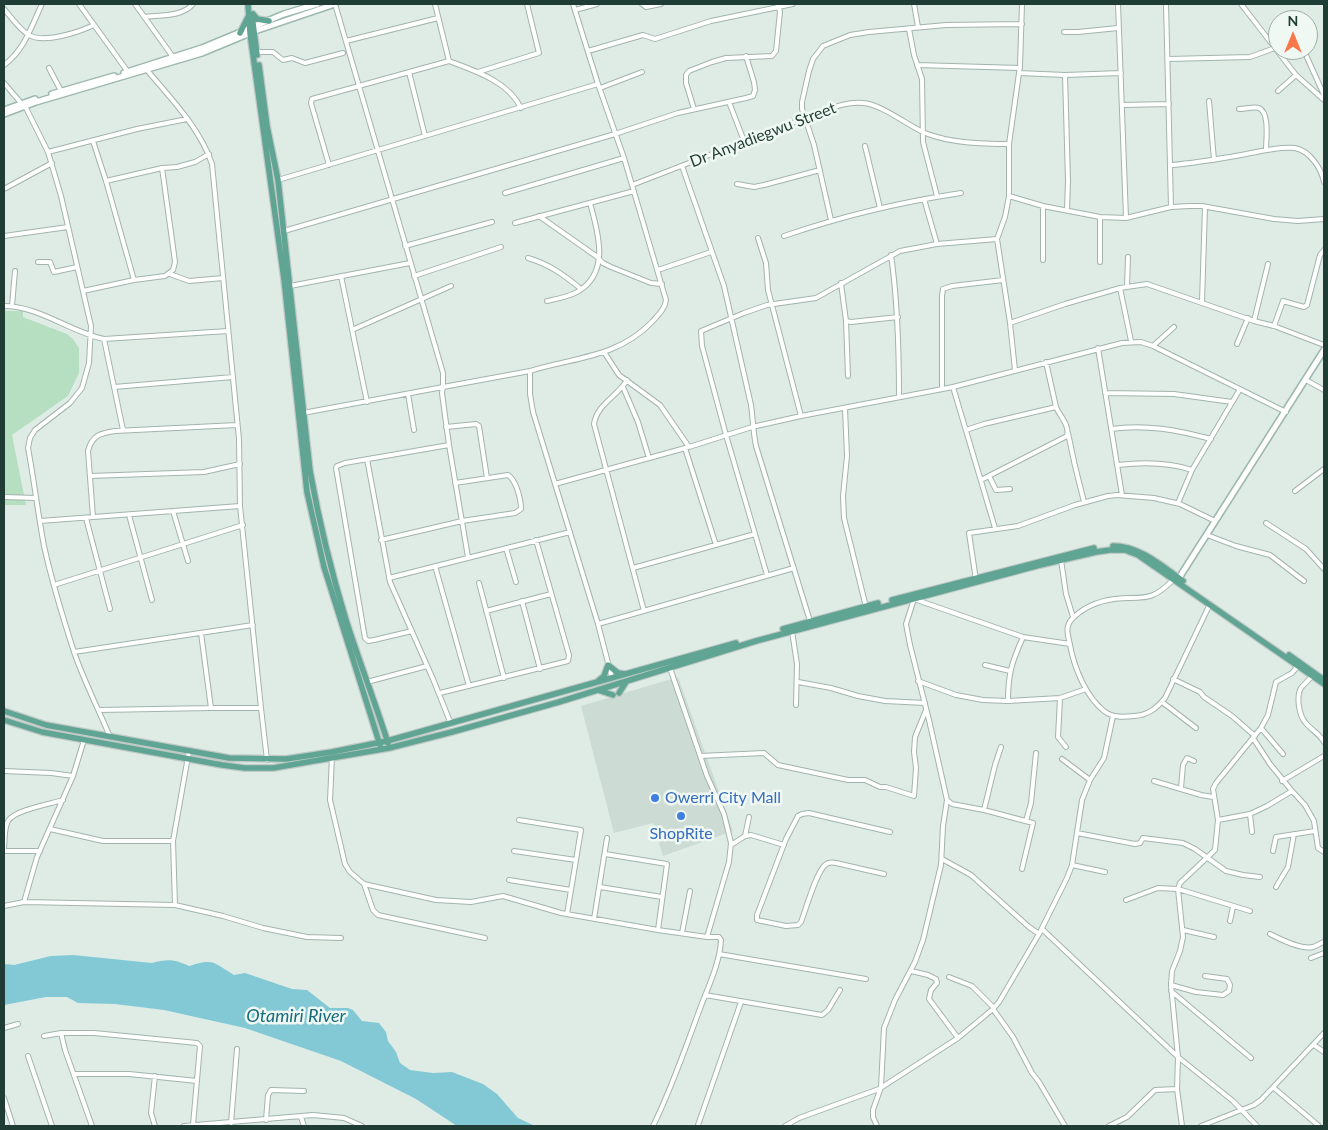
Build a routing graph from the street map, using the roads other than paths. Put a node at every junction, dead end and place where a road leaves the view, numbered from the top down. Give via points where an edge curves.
1 (42, 4) edge
2 (79, 4) edge
3 (136, 4) edge
4 (193, 4) edge
5 (250, 4) edge
6 (317, 4) edge
7 (335, 4) edge
8 (435, 4) edge
9 (527, 4) edge
10 (573, 4) edge
11 (597, 4) edge
12 (642, 4) edge
13 (661, 4) edge
14 (793, 4) edge
15 (914, 4) edge
16 (1022, 4) edge
17 (1118, 4) edge
18 (1166, 4) edge
19 (1241, 4) edge
20 (778, 5) edge
21 (4, 10) edge
22 (575, 10) junction
23 (250, 12) junction
24 (144, 17) junction
25 (438, 18) junction
26 (268, 20) junction
27 (1022, 24) junction
28 (94, 25) junction
29 (918, 27) junction
30 (1118, 28) junction
31 (909, 29) junction
32 (252, 30) junction
33 (1064, 32) dead end
34 (240, 33) junction
35 (28, 35) junction
36 (1268, 39) edge
37 (346, 40) junction
38 (588, 51) junction
39 (1268, 51) edge
40 (257, 52) junction
41 (343, 54) dead end
42 (746, 56) junction
43 (173, 58) junction
44 (1168, 58) junction
45 (1284, 60) edge
46 (1308, 60) edge
47 (449, 61) junction
48 (4, 65) edge
49 (917, 65) junction
50 (49, 68) dead end
51 (146, 70) junction
52 (1020, 70) junction
53 (128, 72) junction
54 (408, 72) junction
55 (478, 72) junction
56 (642, 72) dead end
57 (1121, 73) junction
58 (1065, 75) junction
59 (1296, 75) junction
60 (1318, 82) junction
61 (4, 83) edge
62 (359, 86) junction
63 (599, 86) junction
64 (1310, 86) junction
65 (61, 91) junction
66 (1278, 92) dead end
67 (1324, 95) edge
68 (1324, 100) edge
69 (1209, 101) dead end
70 (730, 102) junction
71 (1169, 104) junction
72 (23, 105) junction
73 (1122, 105) junction
74 (521, 108) junction
75 (694, 109) junction
76 (1239, 109) dead end
77 (4, 110) edge
78 (4, 114) edge
79 (804, 118) junction
80 (187, 119) junction
81 (923, 132) junction
82 (615, 134) junction
83 (425, 136) junction
84 (93, 141) junction
85 (744, 141) junction
86 (1009, 144) junction
87 (865, 146) dead end
88 (1266, 150) junction
89 (378, 151) junction
90 (48, 152) junction
91 (208, 154) junction
92 (624, 158) junction
93 (1214, 160) junction
94 (52, 163) junction
95 (329, 165) junction
96 (1172, 165) junction
97 (682, 166) junction
98 (162, 168) junction
99 (820, 170) junction
100 (278, 180) junction
101 (106, 181) junction
102 (1324, 182) edge
103 (737, 184) dead end
104 (632, 185) junction
105 (4, 190) edge
106 (634, 190) junction
107 (505, 193) dead end
108 (961, 193) dead end
109 (937, 196) junction
110 (1009, 196) junction
111 (391, 199) junction
112 (924, 199) junction
113 (590, 202) junction
114 (1043, 206) junction
115 (1172, 207) junction
116 (1205, 207) junction
117 (880, 208) junction
118 (1067, 210) junction
119 (539, 216) junction
120 (1100, 217) junction
121 (1126, 218) junction
122 (1324, 219) edge
123 (831, 220) junction
124 (492, 222) dead end
125 (515, 223) dead end
126 (68, 227) junction
127 (284, 231) junction
128 (4, 236) edge
129 (784, 236) dead end
130 (758, 238) dead end
131 (997, 239) junction
132 (282, 244) junction
133 (938, 244) junction
134 (405, 246) junction
135 (501, 247) dead end
136 (1324, 250) edge
137 (711, 252) junction
138 (891, 255) junction
139 (1128, 257) dead end
140 (528, 258) dead end
141 (600, 260) junction
142 (1043, 260) dead end
143 (38, 262) dead end
144 (1100, 262) dead end
145 (410, 263) junction
146 (1268, 264) dead end
147 (78, 267) junction
148 (658, 270) junction
149 (15, 271) dead end
150 (170, 274) junction
151 (341, 276) junction
152 (414, 276) junction
153 (223, 278) junction
154 (134, 280) junction
155 (1003, 280) junction
156 (662, 284) junction
157 (841, 284) junction
158 (290, 286) junction
159 (451, 286) dead end
160 (1127, 287) junction
161 (1120, 288) junction
162 (581, 289) junction
163 (83, 290) junction
164 (421, 299) junction
165 (547, 301) dead end
166 (1202, 302) junction
167 (4, 306) edge
168 (12, 306) junction
169 (772, 306) junction
170 (898, 317) junction
171 (732, 318) junction
172 (1248, 318) junction
173 (846, 321) junction
174 (1254, 321) junction
175 (1010, 323) junction
176 (1274, 326) junction
177 (1174, 328) dead end
178 (228, 330) junction
179 (352, 330) junction
180 (91, 337) junction
181 (104, 339) junction
182 (1131, 342) junction
183 (1237, 344) dead end
184 (1153, 346) junction
185 (1324, 346) edge
186 (1098, 348) junction
187 (1324, 350) edge
188 (604, 352) junction
189 (1046, 362) junction
190 (1015, 370) junction
191 (530, 371) junction
192 (848, 376) dead end
193 (233, 377) junction
194 (627, 380) junction
195 (1306, 380) junction
196 (114, 387) junction
197 (443, 387) junction
198 (623, 387) junction
199 (953, 387) junction
200 (942, 388) junction
201 (1240, 389) junction
202 (1324, 390) edge
203 (1105, 393) junction
204 (408, 394) junction
205 (899, 397) junction
206 (367, 402) junction
207 (1232, 402) junction
208 (1056, 407) junction
209 (845, 408) junction
210 (1286, 412) junction
211 (301, 413) junction
212 (801, 416) junction
213 (238, 425) junction
214 (446, 427) junction
215 (752, 427) junction
216 (123, 430) junction
217 (414, 430) dead end
218 (966, 430) junction
219 (1111, 430) junction
220 (1068, 433) junction
221 (726, 435) junction
222 (1211, 439) junction
223 (449, 445) junction
224 (686, 447) junction
225 (649, 458) junction
226 (367, 459) junction
227 (240, 464) junction
228 (1118, 465) junction
229 (1324, 469) edge
230 (606, 470) junction
231 (1192, 470) junction
232 (90, 476) junction
233 (989, 476) junction
234 (487, 478) junction
235 (981, 480) junction
236 (455, 483) junction
237 (555, 484) junction
238 (1010, 489) dead end
239 (1294, 490) dead end
240 (1122, 495) junction
241 (4, 497) edge
242 (36, 498) junction
243 (1084, 502) junction
244 (1178, 503) junction
245 (240, 506) junction
246 (172, 512) junction
247 (129, 515) junction
248 (93, 517) junction
249 (86, 518) junction
250 (40, 521) junction
251 (462, 521) junction
252 (1215, 522) junction
253 (1266, 523) dead end
254 (243, 525) junction
255 (995, 528) junction
256 (570, 532) junction
257 (755, 534) junction
258 (1207, 535) junction
259 (381, 540) junction
260 (536, 540) junction
261 (182, 544) junction
262 (716, 545) junction
263 (506, 548) junction
264 (468, 557) junction
265 (140, 558) junction
266 (1060, 560) junction
267 (188, 561) dead end
268 (1039, 563) junction
269 (435, 566) junction
270 (633, 568) junction
271 (794, 568) junction
272 (1324, 568) edge
273 (100, 570) junction
274 (767, 576) junction
275 (389, 578) junction
276 (1177, 579) junction
277 (976, 580) junction
278 (1304, 581) dead end
279 (516, 582) dead end
280 (478, 584) dead end
281 (54, 585) junction
282 (551, 594) junction
283 (914, 599) junction
284 (152, 600) dead end
285 (522, 601) junction
286 (1210, 604) junction
287 (866, 606) junction
288 (110, 609) dead end
289 (486, 611) junction
290 (644, 611) junction
291 (849, 613) junction
292 (1073, 617) junction
293 (810, 622) junction
294 (598, 624) junction
295 (253, 625) junction
296 (412, 631) junction
297 (792, 631) junction
298 (202, 633) junction
299 (1023, 637) junction
300 (755, 639) junction
301 (1070, 644) junction
302 (74, 652) junction
303 (985, 664) dead end
304 (608, 665) junction
305 (428, 666) junction
306 (1298, 666) junction
307 (670, 668) junction
308 (540, 669) junction
309 (1010, 671) junction
310 (1312, 676) junction
311 (504, 678) junction
312 (612, 678) junction
313 (626, 678) junction
314 (1173, 679) junction
315 (1324, 680) edge
316 (918, 681) junction
317 (367, 682) junction
318 (798, 682) junction
319 (597, 683) junction
320 (1324, 684) edge
321 (614, 685) junction
322 (469, 686) junction
323 (1086, 689) junction
324 (596, 690) junction
325 (440, 694) junction
326 (1060, 698) junction
327 (1008, 701) junction
328 (1162, 702) junction
329 (924, 703) junction
330 (796, 705) dead end
331 (211, 708) junction
332 (261, 708) junction
333 (926, 709) junction
334 (99, 710) junction
335 (4, 711) edge
336 (1113, 716) junction
337 (4, 720) edge
338 (451, 724) junction
339 (1196, 728) dead end
340 (1262, 728) junction
341 (110, 737) junction
342 (1254, 737) junction
343 (84, 740) junction
344 (387, 741) junction
345 (1324, 742) edge
346 (380, 746) junction
347 (1001, 747) dead end
348 (1066, 747) dead end
349 (389, 748) junction
350 (189, 751) junction
351 (1036, 753) dead end
352 (1283, 754) dead end
353 (332, 756) junction
354 (700, 756) junction
355 (1324, 756) edge
356 (188, 758) junction
357 (1062, 759) dead end
358 (267, 760) junction
359 (1194, 760) dead end
360 (4, 771) edge
361 (73, 776) junction
362 (1090, 780) junction
363 (1154, 781) dead end
364 (1282, 781) junction
365 (1181, 788) junction
366 (1292, 791) junction
367 (1214, 797) junction
368 (63, 800) junction
369 (947, 800) junction
370 (984, 810) junction
371 (1250, 814) junction
372 (749, 817) dead end
373 (519, 820) dead end
374 (1218, 820) junction
375 (1026, 821) junction
376 (50, 829) junction
377 (1315, 831) junction
378 (890, 832) dead end
379 (1252, 832) dead end
380 (1077, 833) junction
381 (1294, 834) junction
382 (746, 836) junction
383 (607, 838) dead end
384 (173, 841) junction
385 (784, 845) junction
386 (730, 846) junction
387 (4, 850) edge
388 (40, 851) junction
389 (514, 851) dead end
390 (1273, 851) dead end
391 (1324, 852) edge
392 (605, 854) junction
393 (1207, 858) junction
394 (942, 859) junction
395 (576, 860) junction
396 (1072, 865) junction
397 (1022, 869) dead end
398 (1105, 872) dead end
399 (884, 874) dead end
400 (1260, 877) dead end
401 (508, 880) dead end
402 (364, 884) junction
403 (600, 887) junction
404 (1276, 887) dead end
405 (1178, 889) junction
406 (571, 890) junction
407 (690, 891) dead end
408 (662, 897) junction
409 (1126, 900) dead end
410 (24, 902) junction
411 (175, 905) junction
412 (4, 906) edge
413 (1233, 907) junction
414 (1250, 911) dead end
415 (567, 914) junction
416 (594, 919) junction
417 (1230, 921) dead end
418 (658, 930) junction
419 (1183, 930) junction
420 (1041, 932) junction
421 (682, 933) junction
422 (1270, 934) dead end
423 (707, 937) junction
424 (1214, 937) dead end
425 (342, 938) dead end
426 (485, 938) dead end
427 (1324, 942) edge
428 (1324, 953) edge
429 (719, 954) junction
430 (1311, 958) dead end
431 (911, 971) junction
432 (1205, 976) dead end
433 (949, 977) dead end
434 (866, 979) dead end
435 (1171, 986) junction
436 (840, 990) dead end
437 (1171, 991) junction
438 (705, 995) junction
439 (741, 1002) junction
440 (994, 1009) junction
441 (18, 1024) dead end
442 (4, 1028) edge
443 (61, 1033) junction
444 (1324, 1033) edge
445 (44, 1036) dead end
446 (958, 1038) junction
447 (1314, 1045) junction
448 (237, 1049) dead end
449 (1324, 1052) edge
450 (28, 1056) dead end
451 (1178, 1057) junction
452 (1251, 1058) dead end
453 (74, 1074) junction
454 (155, 1076) junction
455 (197, 1081) junction
456 (881, 1088) junction
457 (1274, 1088) junction
458 (1176, 1089) junction
459 (304, 1091) dead end
460 (4, 1098) edge
461 (1242, 1110) junction
462 (301, 1117) junction
463 (266, 1120) junction
464 (251, 1121) junction
465 (231, 1123) junction
466 (193, 1125) edge
467 (205, 1125) edge
468 (698, 1125) edge
469 (13, 1126) edge
470 (52, 1126) edge
471 (92, 1126) edge
472 (155, 1126) edge
473 (184, 1126) edge
474 (253, 1126) edge
475 (304, 1126) edge
476 (362, 1126) edge
477 (653, 1126) edge
478 (785, 1126) edge
479 (877, 1126) edge
480 (1065, 1126) edge
481 (1109, 1126) edge
482 (1182, 1126) edge
483 (1200, 1126) edge
484 (1257, 1126) edge
485 (1319, 1126) edge

1 - 35 street
2 - 28 street
3 - 24 street
4 - 24 street via 182,12
5 - 23 main road
6 - 26 main road
7 - 32 main road
7 - 37 street
8 - 25 street
9 - 55 street via 540,53
10 - 22 street
11 - 22 street
12 - 13 street via 649,7
14 - 20 street
15 - 29 street
16 - 27 street
17 - 30 street
18 - 44 street
19 - 36 street
20 - 38 street via 711,21 656,39 643,35
20 - 42 street via 776,51 772,56
21 - 35 street
22 - 38 street
23 - 26 main road via 257,19
23 - 32 main road
23 - 34 main road
24 - 43 street
25 - 37 street
25 - 47 street
26 - 32 main road
27 - 29 street
27 - 52 street
28 - 35 street via 48,38
28 - 53 street
29 - 31 street
30 - 33 street
30 - 57 street
31 - 49 street
31 - 79 street via 850,35 823,46 813,59 806,81 802,102
32 - 34 main road
32 - 40 main road
32 - 51 main road via 202,53
32 - 132 main road
34 - 43 main road
35 - 48 street
37 - 62 street
38 - 63 street
39 - 44 street via 1250,57
40 - 41 street via 273,52 283,60 292,58 304,63
40 - 100 main road
42 - 70 street via 754,82 753,96
42 - 75 street via 726,58 689,71 686,83
43 - 53 main road
44 - 71 street
45 - 59 street
46 - 60 street
47 - 54 street
47 - 55 street
49 - 52 street
49 - 81 street via 922,79
50 - 65 street
51 - 72 main road
51 - 80 street
52 - 58 street
52 - 86 street
53 - 65 main road
54 - 62 street
54 - 83 street
55 - 74 street via 512,94
56 - 63 street
57 - 58 street
57 - 73 street
58 - 118 street
59 - 64 street
59 - 66 street
60 - 64 street
60 - 67 street
61 - 72 street
62 - 89 street
62 - 95 street via 311,101
63 - 74 street
63 - 82 street
64 - 68 street
65 - 72 main road
69 - 93 street
70 - 75 street
70 - 85 street
71 - 73 street
71 - 96 street
72 - 77 main road
72 - 78 main road
72 - 90 street
73 - 121 street
74 - 83 street
75 - 82 street
76 - 88 street via 1262,109 1267,118
79 - 81 street, Dr Anyadiegwu Street via 860,102
79 - 85 street, Dr Anyadiegwu Street
79 - 99 street
80 - 84 street
80 - 91 street
81 - 86 street, Dr Anyadiegwu Street via 967,143
81 - 109 street
82 - 92 street
82 - 111 street
83 - 89 street
84 - 90 street
84 - 101 street
85 - 97 street, Dr Anyadiegwu Street
86 - 110 street
87 - 117 street
88 - 93 street
88 - 102 street via 1295,148 1301,151 1314,160
89 - 95 street
89 - 111 street
90 - 94 street
91 - 98 street via 195,162
91 - 153 street via 212,164
92 - 104 street
92 - 107 street
93 - 96 street
94 - 105 street
94 - 126 street
95 - 100 street
96 - 115 street
97 - 104 street, Dr Anyadiegwu Street
97 - 137 street
98 - 101 street
98 - 150 street via 174,255
99 - 103 street via 764,185
99 - 123 street
100 - 127 main road
101 - 154 street
104 - 106 street
106 - 113 street
106 - 148 street
108 - 109 street
109 - 112 street
110 - 114 street
110 - 131 street
111 - 127 street
111 - 134 street
112 - 117 street
112 - 133 street
113 - 119 street
113 - 141 street
114 - 118 street
114 - 142 street
115 - 116 street
115 - 121 street
116 - 122 street via 1274,219
116 - 166 street
117 - 123 street
118 - 120 street
119 - 125 street
119 - 141 street
120 - 121 street
120 - 144 street
123 - 129 street
124 - 134 street
126 - 128 street
126 - 147 street
127 - 132 main road
130 - 169 street via 766,262
131 - 133 street
131 - 155 street
132 - 158 main road
132 - 211 main road
133 - 138 street
134 - 145 street
135 - 152 street
136 - 176 street via 1307,305 1283,301
137 - 148 street
137 - 171 street
138 - 157 street
138 - 170 street
139 - 160 street
140 - 162 street via 550,266
141 - 156 street via 651,283
141 - 162 street via 590,280
143 - 147 street via 50,262 54,272
145 - 151 street
145 - 152 street
146 - 174 street
147 - 163 street
148 - 156 street
149 - 168 street
150 - 153 street via 189,281
150 - 154 street
151 - 158 street
151 - 179 street
152 - 164 street
153 - 178 street
154 - 163 street
155 - 175 street
155 - 200 street via 943,289
156 - 188 street via 666,300 659,315 632,339
157 - 169 street via 816,298
157 - 173 street
158 - 211 main road
159 - 164 street
160 - 161 street
160 - 166 street via 1147,284
161 - 175 street
161 - 182 street
162 - 165 street
163 - 180 street
164 - 179 street
164 - 197 street via 443,373
166 - 172 street
167 - 168 street
168 - 180 street via 68,325
169 - 171 street
169 - 212 street
170 - 173 street
170 - 205 street
171 - 215 street via 751,405
171 - 221 street via 705,328 700,335
172 - 174 street
172 - 183 street
173 - 192 street
174 - 176 street
175 - 190 street
176 - 185 street
177 - 184 street
178 - 181 street
178 - 193 street
179 - 206 street
180 - 181 street
180 - 242 street via 89,363 82,388 30,438 28,448
181 - 196 street
182 - 184 street
182 - 186 street
184 - 201 street
186 - 189 street
186 - 203 street
187 - 195 main road
188 - 191 street
188 - 194 street via 614,369
189 - 190 street
189 - 208 street
190 - 199 street
191 - 197 street
191 - 237 street via 531,404
193 - 196 street
193 - 213 street
194 - 198 street
194 - 224 street via 660,405
195 - 202 street
195 - 210 main road
196 - 216 street
197 - 204 street
197 - 214 street
198 - 225 street
198 - 230 street via 595,416 595,431
199 - 200 street
199 - 218 street
200 - 205 street
201 - 207 street
201 - 210 street
203 - 207 street via 1174,394
203 - 219 street
204 - 206 street
204 - 217 street
205 - 209 street
206 - 211 street
207 - 222 street
208 - 218 street
208 - 220 street
209 - 212 street
209 - 287 street via 844,518
210 - 252 main road
211 - 317 main road via 320,520 346,621
211 - 346 main road via 307,492 320,552
212 - 215 street
213 - 216 street
213 - 227 street
214 - 223 street
214 - 234 street via 478,424
215 - 221 street
215 - 271 street
216 - 232 street via 94,437 88,451
218 - 235 street
219 - 222 street via 1136,426 1162,428
219 - 228 street
220 - 233 street
220 - 243 street
221 - 224 street
221 - 257 street
222 - 231 street
223 - 226 street
223 - 236 street
224 - 225 street
224 - 262 street
225 - 230 street
226 - 259 street
226 - 296 street via 340,464 336,468 365,638 368,641
227 - 232 street via 204,472
227 - 245 street
228 - 231 street via 1169,464
228 - 240 street
229 - 239 street
230 - 237 street
230 - 270 street
231 - 244 street
232 - 248 street
233 - 235 street
233 - 238 street via 996,490
234 - 236 street
234 - 251 street via 510,476 521,509 515,513
235 - 255 street
236 - 251 street
237 - 256 street
240 - 243 street
240 - 244 street
241 - 242 street
242 - 250 street
243 - 255 street via 1024,524
244 - 252 street
245 - 246 street
245 - 254 street
246 - 247 street
246 - 261 street
247 - 248 street
247 - 265 street
248 - 249 street
249 - 250 street
249 - 273 street
250 - 281 street
251 - 259 street
251 - 264 street
252 - 258 main road
253 - 272 street via 1306,549
254 - 261 street
254 - 295 street
255 - 277 street via 969,533
256 - 260 street
256 - 294 street
257 - 262 street
257 - 274 street
258 - 276 main road
258 - 278 street via 1270,555
259 - 275 street
260 - 263 street
260 - 282 street
261 - 265 street
261 - 267 street
262 - 270 street
263 - 264 street
263 - 279 street
264 - 269 street
265 - 273 street
265 - 284 street
266 - 268 main road
266 - 276 main road via 1125,550
266 - 292 street
268 - 276 main road via 1095,548 1125,546 1139,551
268 - 277 main road
269 - 275 street
269 - 322 street
270 - 290 street
271 - 274 street
271 - 293 street
273 - 281 street
273 - 288 street
274 - 290 street
275 - 296 street
276 - 286 main road
276 - 292 street via 1154,595 1101,601
276 - 315 main road
277 - 283 main road
277 - 287 main road
280 - 289 street
281 - 302 street
282 - 285 street
282 - 308 street via 569,659
283 - 291 main road
283 - 299 street
283 - 316 street via 906,624
285 - 289 street
285 - 308 street
286 - 306 main road
286 - 314 street
287 - 291 main road
289 - 311 street
290 - 294 street
291 - 293 main road
291 - 297 main road
292 - 301 street via 1067,631
293 - 300 main road
294 - 304 street
295 - 298 street
295 - 332 street
296 - 305 street
297 - 300 main road
297 - 318 street
298 - 302 street
298 - 331 street
299 - 301 street
299 - 309 street
300 - 307 main road
300 - 313 main road
301 - 323 street
302 - 334 street
303 - 309 street
304 - 312 street
304 - 313 main road
304 - 319 main road
305 - 317 street
305 - 325 street
306 - 310 main road
306 - 340 street via 1276,682
307 - 313 main road
307 - 354 street
308 - 311 street
309 - 327 street
310 - 320 main road
310 - 345 street via 1300,689 1300,712 1306,724 1319,733
311 - 322 street
312 - 313 main road
312 - 319 main road
312 - 321 street
313 - 321 main road
313 - 324 main road via 616,694
314 - 328 street
314 - 342 street via 1200,692
316 - 327 street via 956,695
316 - 329 street
317 - 344 main road
318 - 329 street via 885,701
318 - 330 street
319 - 338 main road
321 - 324 main road
322 - 325 street
323 - 326 street
323 - 336 street via 1104,711
324 - 349 main road
325 - 338 street
326 - 327 street
326 - 348 street via 1058,737
328 - 336 street via 1146,714
328 - 339 street
329 - 333 street
331 - 332 street
331 - 334 street
332 - 358 street
333 - 354 street via 915,737 914,796 865,780 848,780 778,765 764,753
333 - 369 street
334 - 341 street
335 - 341 main road via 46,725
336 - 362 street via 1104,758
337 - 343 main road
338 - 344 main road
340 - 342 street
340 - 352 street
341 - 350 main road
342 - 364 street
342 - 367 street via 1216,783
343 - 356 main road
343 - 361 street
344 - 346 main road
344 - 349 main road
346 - 349 main road
346 - 353 main road
347 - 370 street
350 - 356 street
350 - 358 main road
351 - 375 street
353 - 356 main road via 264,769
353 - 358 main road
353 - 402 street via 330,800 345,864
354 - 386 street via 724,814
355 - 364 street
356 - 384 street
357 - 362 street
359 - 365 street via 1187,758 1183,765
360 - 361 street
361 - 368 street
362 - 380 street via 1082,800
363 - 365 street
364 - 366 street
365 - 367 street
366 - 371 street
366 - 377 street via 1314,821
367 - 374 street
368 - 376 street
368 - 387 street via 10,818
369 - 370 street via 952,804
369 - 394 street
370 - 375 street
371 - 374 street
371 - 379 street
372 - 382 street
373 - 395 street via 581,830
374 - 393 street via 1215,850
375 - 397 street via 1033,825
376 - 384 street via 103,841
376 - 388 street
377 - 381 street
377 - 391 street via 1318,848
378 - 385 street via 809,813 798,816
380 - 393 street via 1135,844 1143,838 1183,843
380 - 396 street
381 - 390 street via 1276,837
381 - 404 street via 1288,867
382 - 385 street
382 - 386 street
383 - 392 street
384 - 411 street
385 - 399 street via 757,920 798,925 820,873 829,863
386 - 423 street via 729,862
387 - 388 street
388 - 410 street
389 - 395 street
392 - 403 street
392 - 408 street via 667,864
393 - 400 street via 1226,871
393 - 405 street via 1180,883
394 - 420 street via 972,875 1029,927
394 - 431 street via 923,940
395 - 406 street
396 - 398 street
396 - 420 street
401 - 406 street
402 - 415 street via 453,902 503,896
402 - 426 street via 378,915
403 - 408 street
403 - 416 street
405 - 409 street via 1158,888
405 - 413 street
405 - 419 street
406 - 415 street
407 - 421 street
408 - 418 street
410 - 411 street
410 - 412 street
411 - 425 street via 308,937
413 - 414 street
413 - 417 street
415 - 416 street
416 - 418 street
418 - 421 street
419 - 424 street
419 - 435 street
420 - 440 street
420 - 451 street
421 - 423 street
422 - 427 street via 1306,947
423 - 429 street via 719,937
428 - 430 street
429 - 434 street
429 - 438 street
431 - 446 street via 936,979 929,999
431 - 456 street via 884,1028
432 - 435 street via 1228,980 1229,991 1224,995
433 - 440 street via 972,986
435 - 437 street
436 - 439 street via 822,1015
437 - 451 street
437 - 452 street
438 - 439 street
438 - 477 street
439 - 468 street
440 - 446 street
440 - 480 street
441 - 442 street
443 - 445 street
443 - 453 street
443 - 455 street via 197,1043 200,1046
444 - 447 street
446 - 456 street
447 - 449 street
447 - 457 street
448 - 465 street
450 - 470 street
451 - 458 street
451 - 461 street
453 - 454 street
453 - 471 street
454 - 455 street
454 - 472 street via 151,1113
455 - 466 street
456 - 478 street
456 - 479 street via 873,1110
457 - 461 street via 1262,1100
457 - 485 street
458 - 481 street via 1155,1090 1128,1117
458 - 482 street
459 - 463 street via 271,1090
460 - 469 street
461 - 483 street
461 - 484 street
462 - 463 street
462 - 475 street
462 - 476 street via 344,1118
463 - 464 street
464 - 465 street
464 - 474 street
465 - 467 street
466 - 467 street
466 - 473 street

